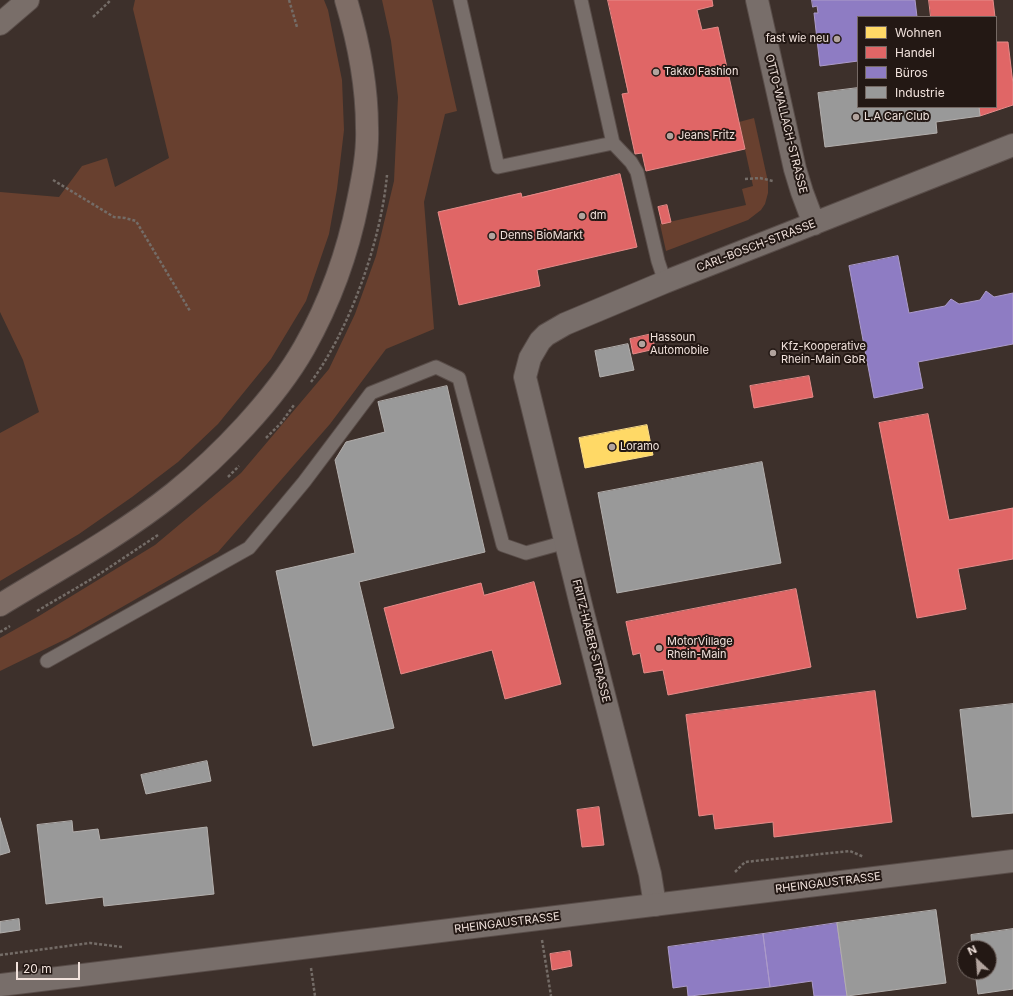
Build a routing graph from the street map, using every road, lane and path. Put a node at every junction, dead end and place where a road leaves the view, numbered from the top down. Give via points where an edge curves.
1 (28, 0) edge
2 (111, 0) edge
3 (289, 0) edge
4 (346, 0) edge
5 (460, 0) edge
6 (581, 0) edge
7 (757, 0) edge
8 (93, 18) dead end
9 (0, 24) edge
10 (297, 27) dead end
11 (614, 143) junction
12 (1013, 145) edge
13 (745, 179) dead end
14 (53, 180) dead end
15 (773, 181) dead end
16 (814, 224) junction
17 (665, 282) junction
18 (190, 311) dead end
19 (525, 378) joint
20 (566, 542) junction
21 (0, 605) edge
22 (47, 661) dead end
23 (850, 851) dead end
24 (1013, 861) edge
25 (745, 862) dead end
26 (654, 905) junction
27 (539, 919) junction
28 (110, 945) dead end
29 (308, 948) junction
30 (0, 955) edge
31 (0, 985) edge
32 (315, 996) edge
33 (551, 996) edge

1 - 9 main road
2 - 8 path
3 - 10 path
4 - 21 highway via 358,44 364,84 368,129 364,175 346,253 329,299 304,348 279,385 250,420 216,456 176,491 94,550
5 - 11 lane via 498,167
6 - 11 lane
7 - 16 street, OTTO-WALLACH-STRASSE via 795,169
11 - 17 lane via 637,172
12 - 16 street, CARL-BOSCH-STRASSE
13 - 15 path via 760,178
14 - 18 path via 114,217 136,221
16 - 17 street, CARL-BOSCH-STRASSE
17 - 19 street, CARL-BOSCH-STRASSE via 553,330 534,350
19 - 20 street, FRITZ-HABER-STRASSE
20 - 22 lane via 526,553 503,544 459,378 436,367 371,393 304,482 249,548
20 - 26 street, FRITZ-HABER-STRASSE via 650,874
23 - 25 path
24 - 26 street, RHEINGAUSTRASSE
26 - 27 street, RHEINGAUSTRASSE
27 - 29 street, RHEINGAUSTRASSE
27 - 33 path
28 - 30 path via 90,943
29 - 31 street, RHEINGAUSTRASSE
29 - 32 path

